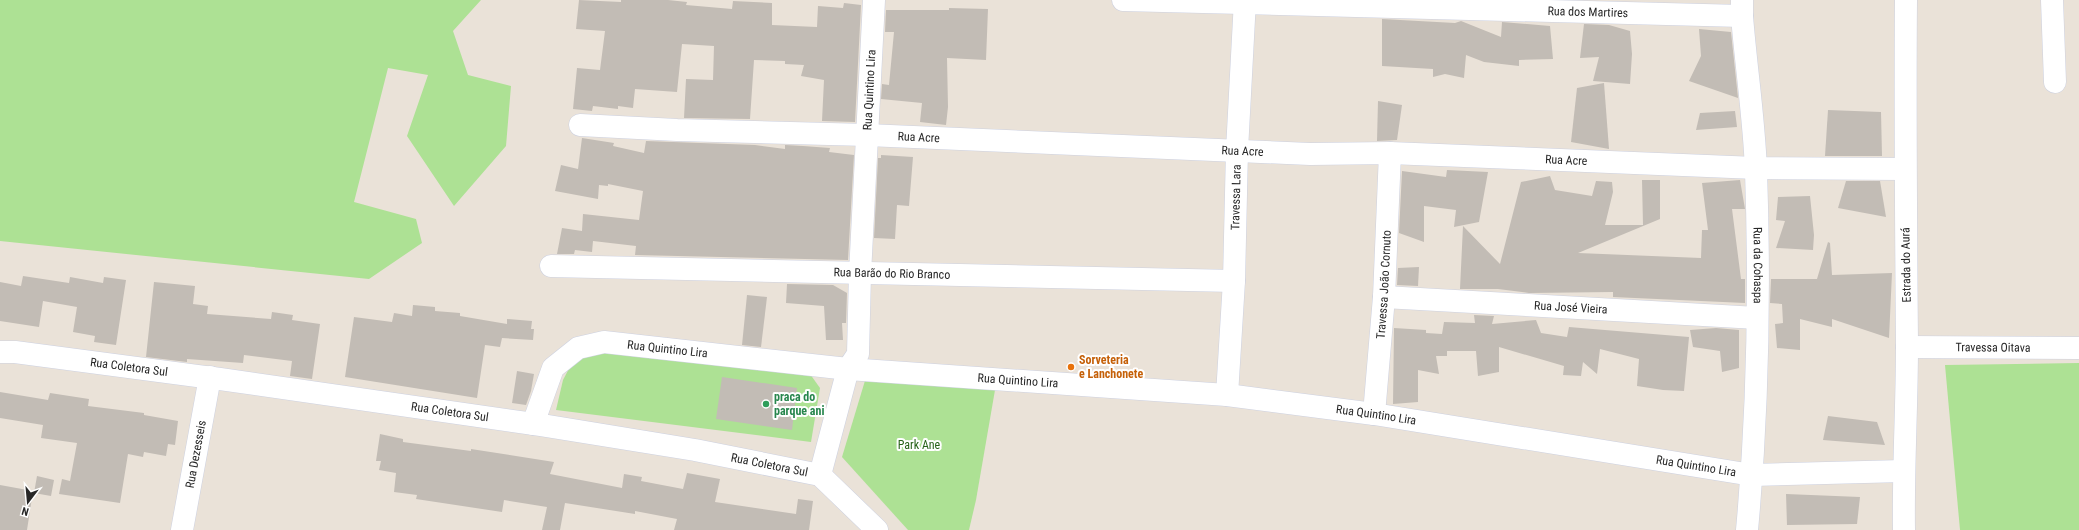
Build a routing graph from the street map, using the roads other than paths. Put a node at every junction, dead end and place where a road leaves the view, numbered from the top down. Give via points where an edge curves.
1 (874, 0) edge
2 (1123, 0) edge
3 (1906, 0) edge
4 (2052, 0) edge
5 (1245, 2) edge
6 (1742, 8) edge
7 (2055, 82) dead end
8 (580, 125) dead end
9 (867, 135) junction
10 (1237, 150) junction
11 (1390, 153) junction
12 (1756, 168) junction
13 (1905, 169) junction
14 (550, 266) dead end
15 (860, 274) junction
16 (1234, 281) junction
17 (1384, 297) junction
18 (1757, 318) junction
19 (1907, 347) junction
20 (2079, 348) edge
21 (0, 352) edge
22 (848, 369) junction
23 (210, 378) junction
24 (1227, 395) junction
25 (1374, 414) junction
26 (533, 424) junction
27 (1903, 471) junction
28 (820, 475) junction
29 (1752, 475) junction
30 (182, 530) edge
31 (877, 530) edge
32 (1747, 530) edge
33 (1904, 530) edge

1 - 9 street, Rua Quintino Lira
2 - 5 street, Rua dos Martires
3 - 13 street, Estrada do Aurá
4 - 7 street
5 - 6 street, Rua dos Martires
5 - 10 street, Travessa Lara
6 - 12 street, Rua da Cohaspa
8 - 9 street, Rua Acre
9 - 10 street, Rua Acre
9 - 15 street, Rua Quintino Lira
10 - 11 street, Rua Acre via 1310,154
10 - 16 street, Travessa Lara
11 - 12 street, Rua Acre
11 - 17 street, Travessa João Cornuto
12 - 13 street, Rua Acre
12 - 18 street, Rua da Cohaspa
13 - 19 street, Estrada do Aurá
14 - 15 street, Rua Barão do Rio Branco
15 - 16 street, Rua Barão do Rio Branco
15 - 22 street, Rua Quintino Lira via 858,354
16 - 24 street, Travessa Lara
17 - 18 street, Rua José Vieira
17 - 25 street, Travessa João Cornuto
18 - 29 street, Rua da Cohaspa
19 - 20 street, Travessa Oitava
19 - 27 street, Estrada do Aurá
21 - 23 street, Rua Coletora Sul
22 - 24 street, Rua Quintino Lira
22 - 26 street, Rua Quintino Lira via 604,342 578,348 553,368
22 - 28 street, Rua Quintino Lira
23 - 26 street, Rua Coletora Sul
23 - 30 street, Rua Dezesseis
24 - 25 street, Rua Quintino Lira
25 - 29 street, Rua Quintino Lira
26 - 28 street, Rua Coletora Sul via 695,450
27 - 29 street, Rua Quintino Lira
27 - 33 street, Estrada do Aurá
28 - 31 street, Rua Coletora Sul
29 - 32 street, Rua da Cohaspa

